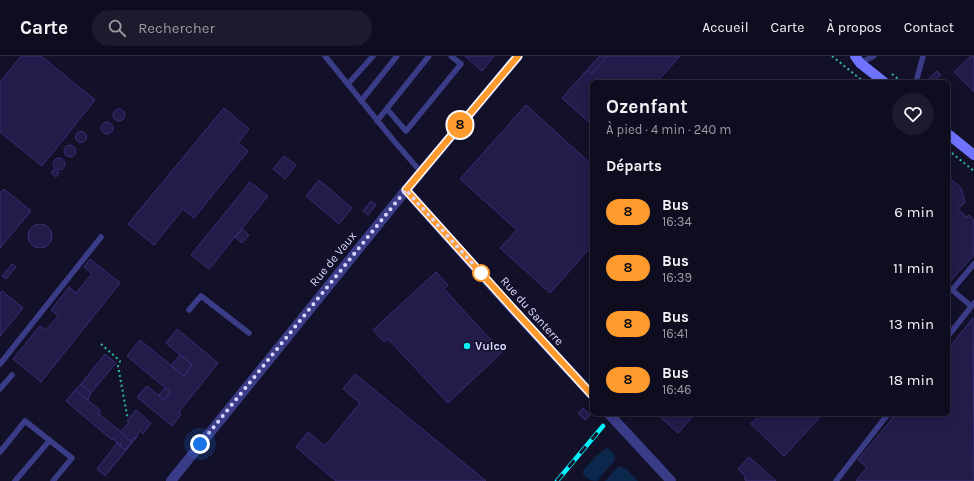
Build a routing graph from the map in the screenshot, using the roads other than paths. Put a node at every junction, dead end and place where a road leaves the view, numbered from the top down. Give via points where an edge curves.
1 (325, 56) edge
2 (373, 56) edge
3 (397, 56) edge
4 (429, 56) edge
5 (451, 56) edge
6 (518, 56) edge
7 (848, 56) edge
8 (874, 56) edge
9 (923, 56) edge
10 (858, 59) edge
11 (882, 80) edge
12 (917, 80) edge
13 (348, 84) junction
14 (361, 101) junction
15 (387, 109) junction
16 (377, 121) junction
17 (950, 136) edge
18 (974, 155) edge
19 (421, 172) junction
20 (406, 190) junction
21 (101, 237) dead end
22 (974, 264) edge
23 (972, 305) edge
24 (189, 310) dead end
25 (249, 333) dead end
26 (950, 333) edge
27 (0, 364) edge
28 (12, 375) dead end
29 (0, 390) edge
30 (590, 393) edge
31 (611, 416) edge
32 (886, 416) edge
33 (50, 440) junction
34 (0, 452) edge
35 (15, 481) edge
36 (53, 481) edge
37 (171, 481) edge
38 (671, 481) edge
39 (836, 481) edge

1 - 13 lane
2 - 13 lane
3 - 14 lane
4 - 15 lane
5 - 15 lane via 461,64 406,131
6 - 19 street, Rue de Vaux
7 - 10 main road
8 - 10 lane
9 - 12 lane
10 - 11 main road
13 - 14 lane
14 - 16 lane
15 - 16 lane
16 - 19 lane
17 - 18 main road
19 - 20 street, Rue de Vaux
20 - 30 street, Rue du Santerre
20 - 37 street, Rue de Vaux
21 - 27 lane
22 - 23 lane via 952,290
23 - 26 lane
24 - 25 lane via 201,296
28 - 29 lane
31 - 38 street
32 - 39 lane
33 - 34 lane via 25,421
33 - 35 lane
33 - 36 lane via 72,458

